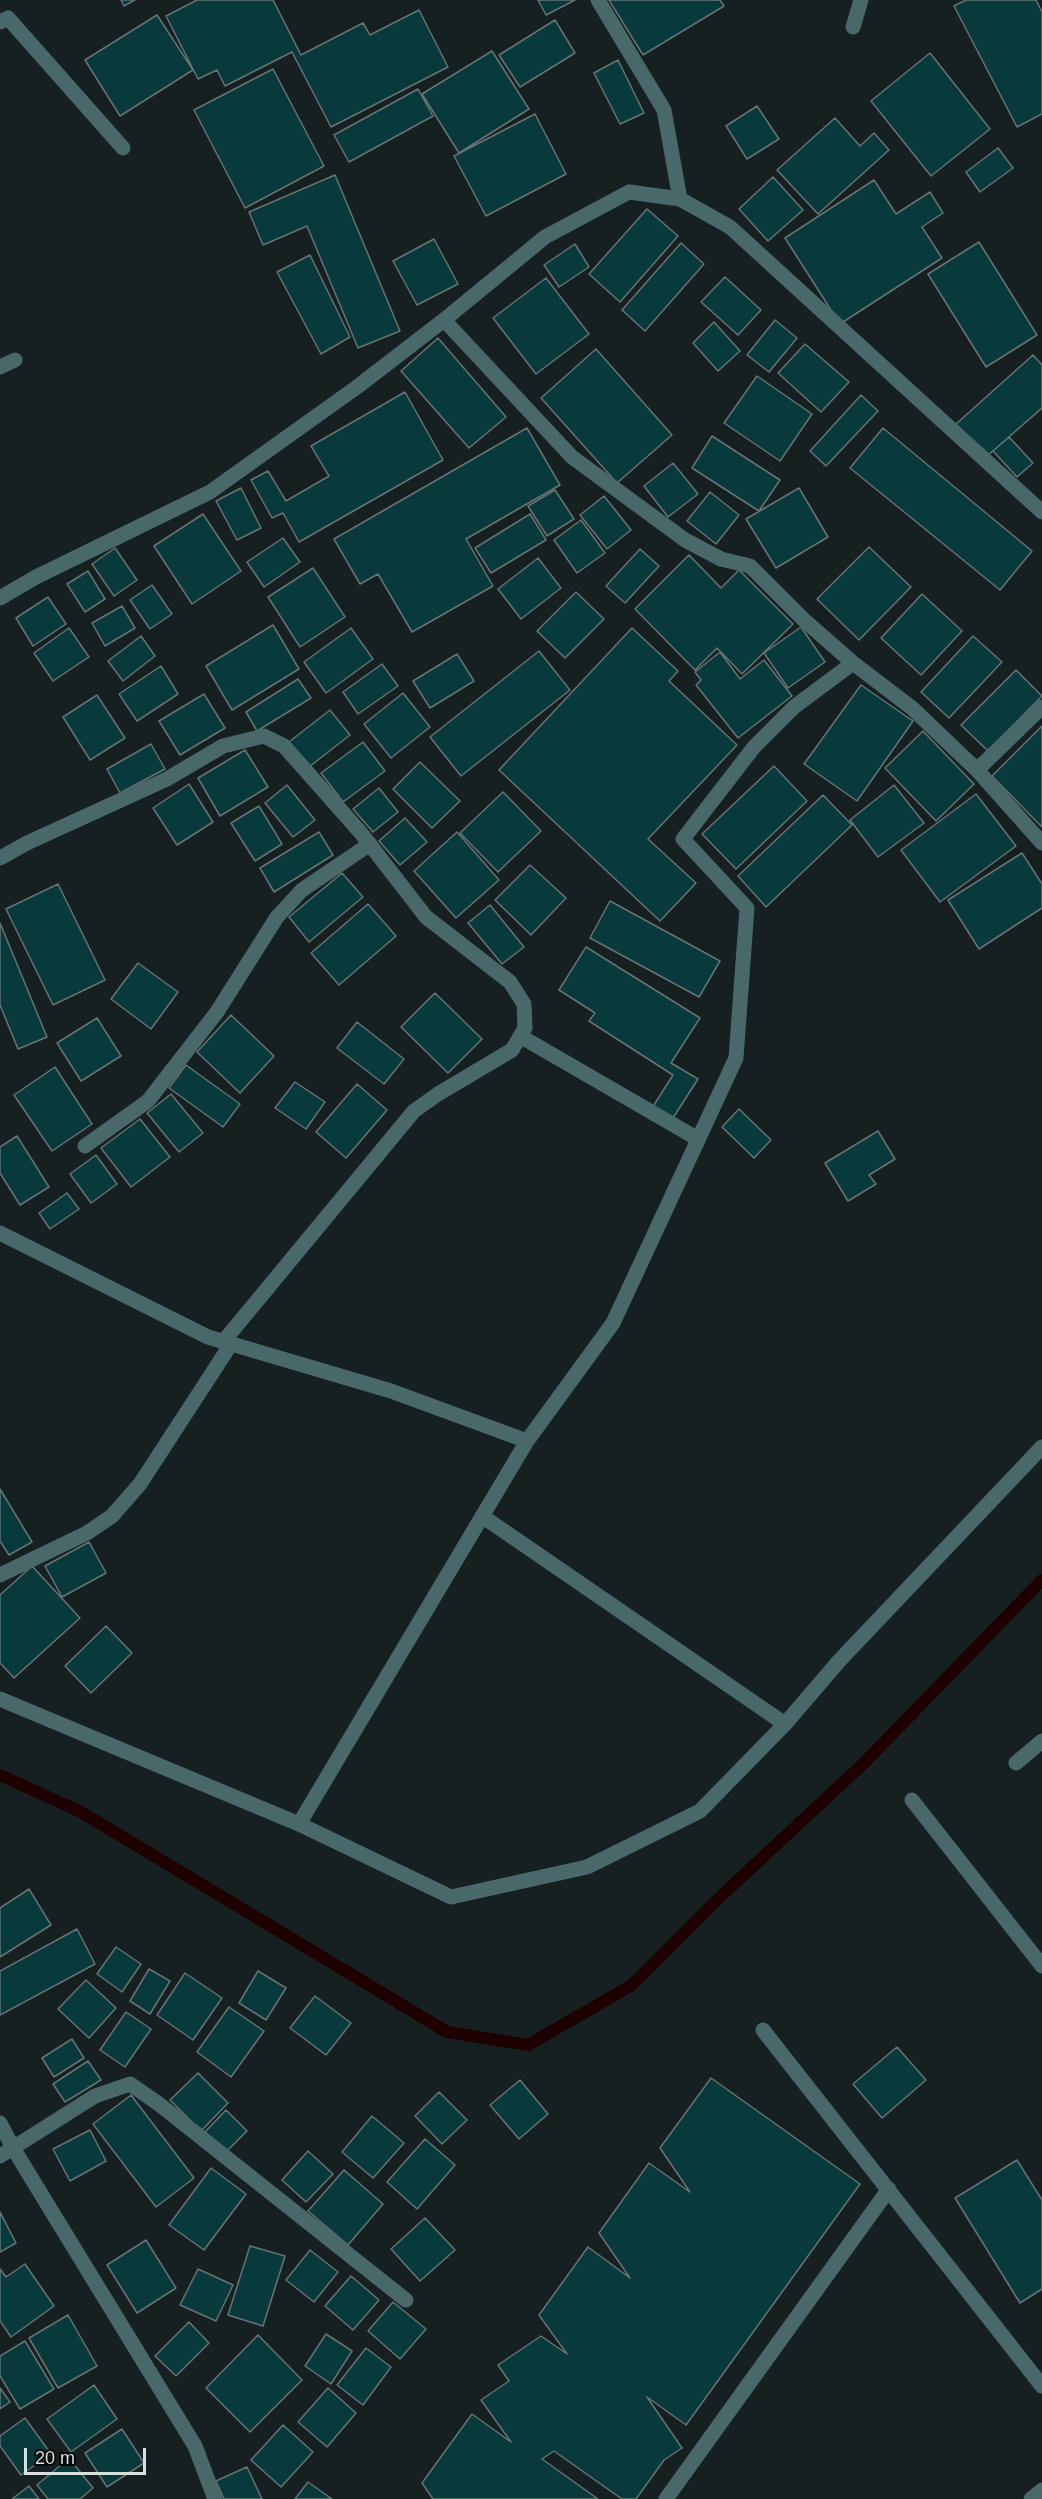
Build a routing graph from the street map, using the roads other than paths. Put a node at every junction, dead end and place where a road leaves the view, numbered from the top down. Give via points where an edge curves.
1 (598, 0) edge
2 (861, 0) edge
3 (0, 22) edge
4 (854, 27) dead end
5 (123, 148) dead end
6 (680, 200) junction
7 (444, 320) junction
8 (15, 360) dead end
9 (0, 367) edge
10 (1042, 512) edge
11 (0, 598) edge
12 (853, 663) junction
13 (1042, 707) edge
14 (977, 770) junction
15 (1042, 843) edge
16 (369, 844) junction
17 (0, 858) edge
18 (520, 1036) junction
19 (698, 1139) junction
20 (85, 1146) dead end
21 (0, 1233) edge
22 (227, 1343) junction
23 (527, 1441) junction
24 (1042, 1447) edge
25 (482, 1516) junction
26 (0, 1575) edge
27 (0, 1699) edge
28 (785, 1724) junction
29 (1042, 1741) edge
30 (1016, 1763) dead end
31 (912, 1800) dead end
32 (299, 1824) junction
33 (1042, 1966) edge
34 (763, 2030) dead end
35 (0, 2124) edge
36 (6, 2152) edge
37 (889, 2189) junction
38 (406, 2300) dead end
39 (1042, 2386) edge
40 (1042, 2490) edge
41 (214, 2499) edge
42 (666, 2499) edge
43 (1031, 2499) edge

1 - 6 street via 664,110
2 - 4 street
3 - 5 street via 8,18
6 - 7 street via 629,192 545,237
6 - 10 street via 730,227
7 - 11 street via 210,492
7 - 12 street via 572,457 685,540 721,559 750,566
8 - 9 street
12 - 14 street via 912,708
12 - 19 street via 794,707 754,747 683,839 747,908 736,1058
13 - 14 street
14 - 15 street
16 - 17 street via 284,747 264,736 223,746 166,779
16 - 18 street via 426,917 510,982 525,1004 525,1028
16 - 20 street via 302,890 277,916 217,1012 148,1101
18 - 19 street
18 - 22 street via 513,1050 414,1111
19 - 23 street via 612,1323
21 - 22 street
22 - 23 street via 391,1391
22 - 26 street via 140,1484 112,1516 87,1533
23 - 25 street
24 - 28 street via 839,1661
25 - 28 street
25 - 32 street
27 - 32 street
28 - 32 street via 700,1811 587,1867 451,1897
29 - 30 street
31 - 33 street
34 - 37 street
35 - 36 street
36 - 38 street via 95,2096 130,2084
36 - 41 street via 195,2446
37 - 39 street
37 - 42 street
40 - 43 street

